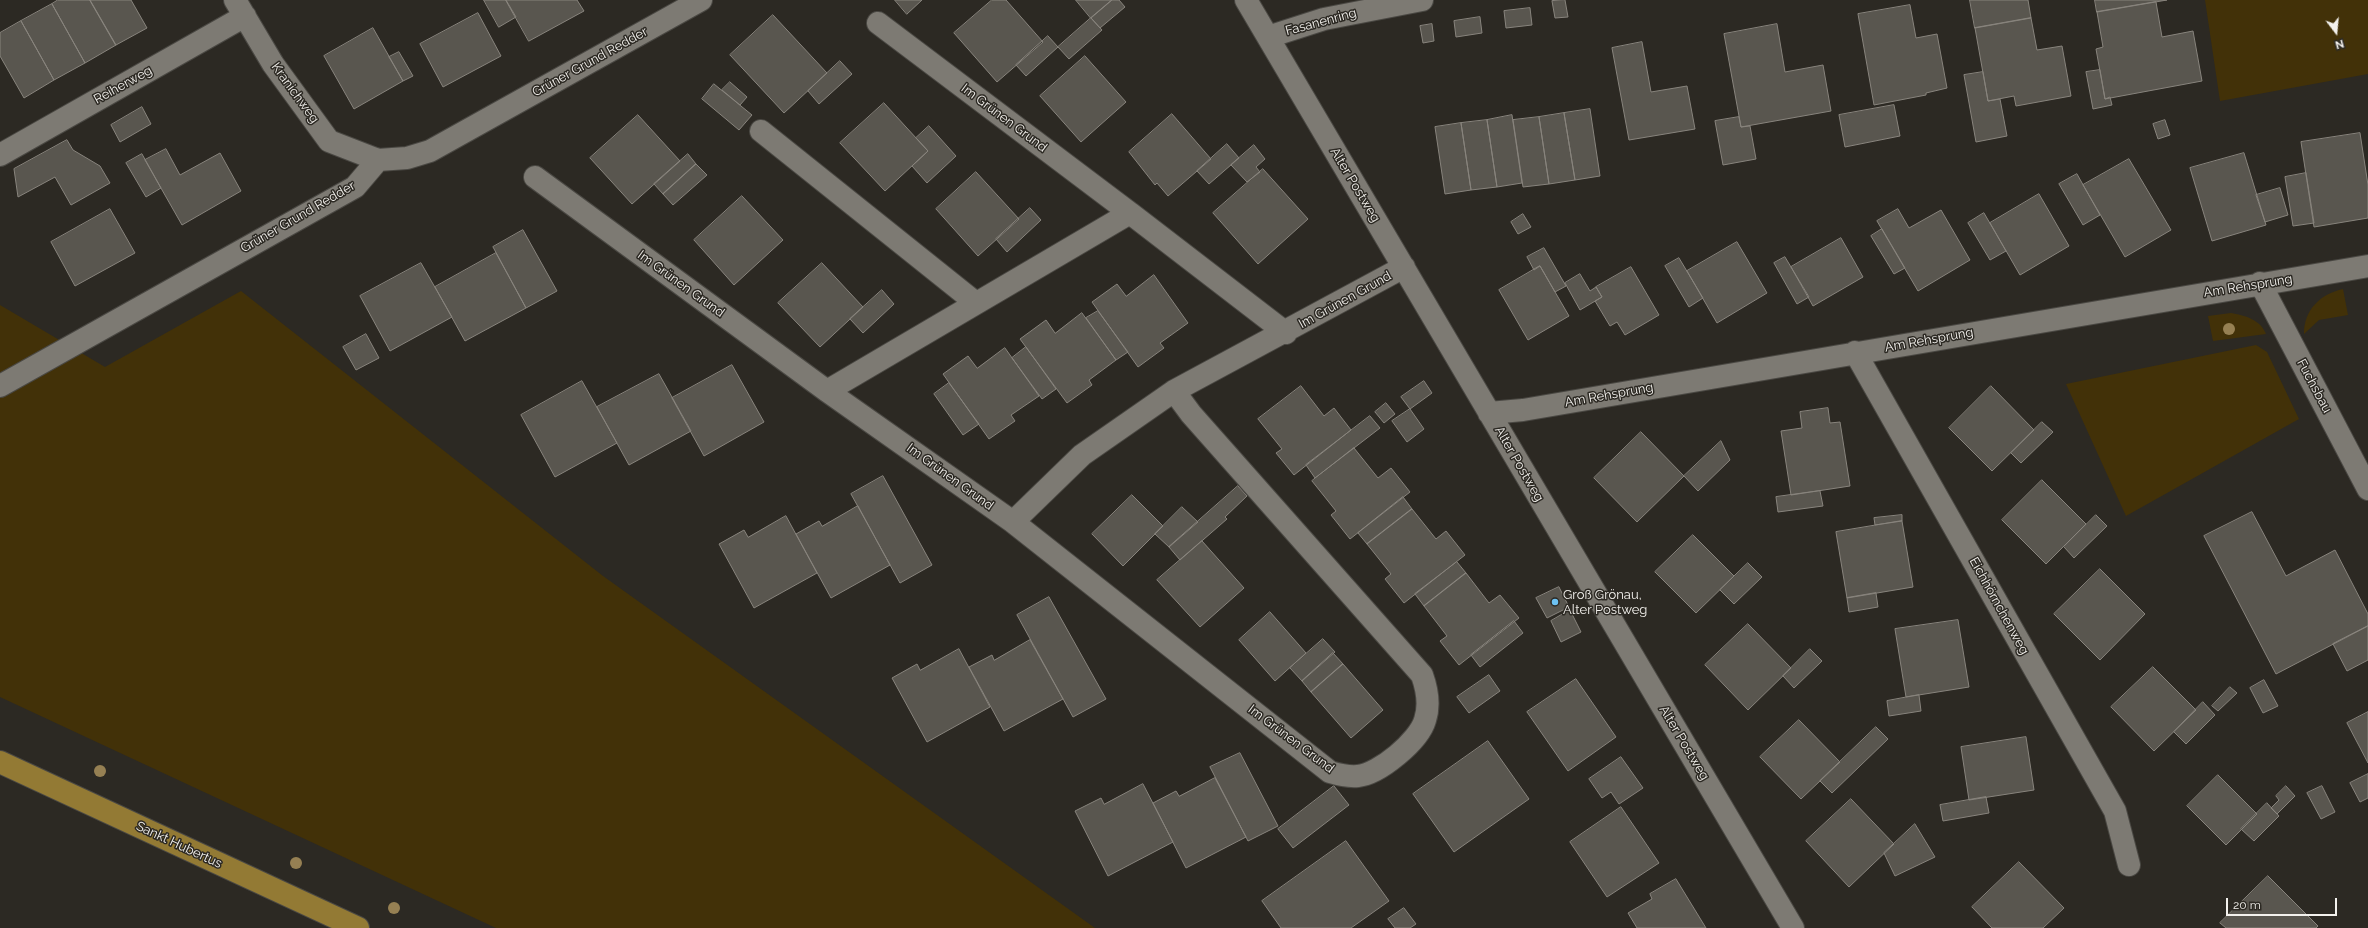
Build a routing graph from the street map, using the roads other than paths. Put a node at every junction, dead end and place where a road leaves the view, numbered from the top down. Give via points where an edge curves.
1 (701, 0) edge
2 (1246, 0) edge
3 (1422, 0) edge
4 (240, 8) edge
5 (878, 23) dead end
6 (1268, 37) junction
7 (761, 131) dead end
8 (0, 155) edge
9 (378, 160) junction
10 (535, 177) dead end
11 (1130, 213) junction
12 (2368, 266) edge
13 (1404, 267) junction
14 (2260, 283) junction
15 (976, 302) junction
16 (1286, 332) junction
17 (1855, 352) junction
18 (0, 386) edge
19 (827, 391) junction
20 (1174, 391) junction
21 (1490, 413) junction
22 (2368, 489) edge
23 (1013, 522) junction
24 (0, 762) edge
25 (2128, 865) dead end
26 (358, 928) edge
27 (1793, 928) edge

1 - 9 street, Grüner Grund Redder via 430,151 406,158
2 - 6 street, Alter Postweg
3 - 6 street, Fasanenring via 1324,19
4 - 8 street, Reiherweg
4 - 9 street, Kranichweg via 273,64 329,141
5 - 11 street, Im Grünen Grund
6 - 13 street, Alter Postweg
7 - 15 street
9 - 18 street, Grüner Grund Redder via 355,188
10 - 19 street, Im Grünen Grund
11 - 15 street
11 - 16 street, Im Grünen Grund
12 - 14 street, Am Rehsprung
13 - 16 street, Im Grünen Grund
13 - 21 street, Alter Postweg
14 - 17 street, Am Rehsprung
14 - 22 street, Fuchsbau
15 - 19 street
16 - 20 street, Im Grünen Grund
17 - 21 street, Am Rehsprung via 1523,410
17 - 25 street, Eichhörnchenweg via 2115,811
19 - 23 street, Im Grünen Grund
20 - 23 street, Im Grünen Grund via 1082,455
20 - 23 street, Im Grünen Grund via 1196,420 1422,675 1428,701 1425,722 1396,756 1383,766 1359,776 1344,776 1330,772
21 - 27 street, Alter Postweg
24 - 26 main road, Sankt Hubertus

